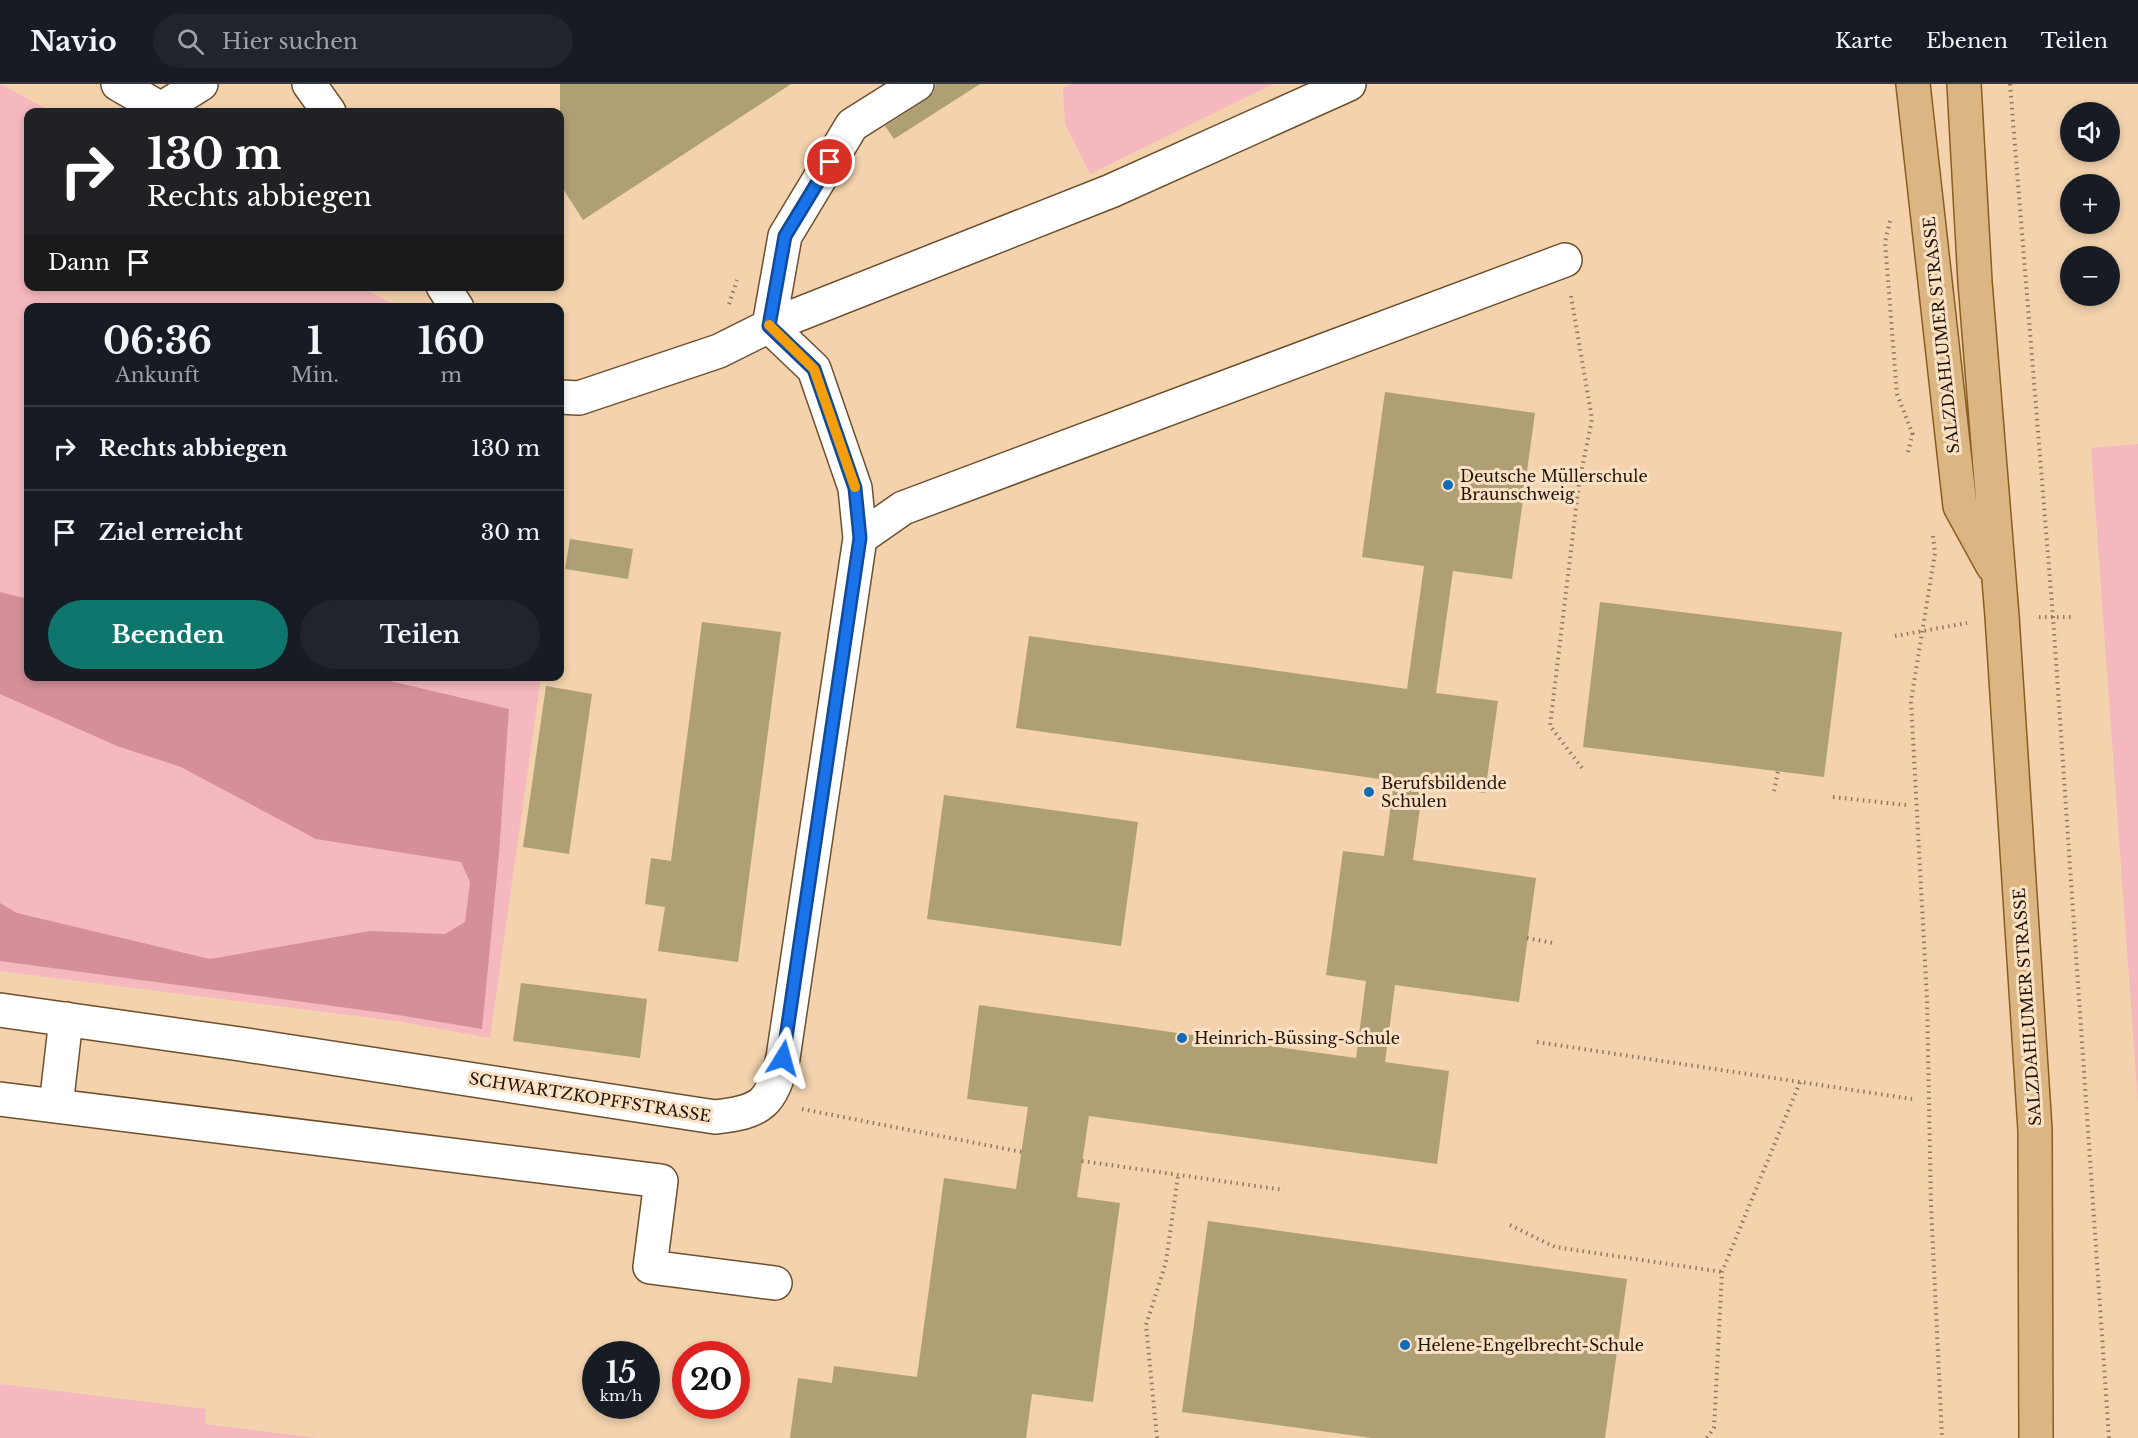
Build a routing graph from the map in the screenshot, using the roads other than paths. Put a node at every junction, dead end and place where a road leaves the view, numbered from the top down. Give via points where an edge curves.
1 (118, 84) edge
2 (201, 84) edge
3 (309, 84) edge
4 (916, 84) edge
5 (1349, 84) edge
6 (1913, 84) edge
7 (1964, 84) edge
8 (159, 108) edge
9 (163, 108) edge
10 (325, 108) edge
11 (1565, 260) road end
12 (769, 326) junction
13 (564, 397) edge
14 (860, 538) junction
15 (1998, 576) junction
16 (0, 1010) edge
17 (66, 1019) junction
18 (0, 1099) edge
19 (56, 1106) junction
20 (775, 1283) dead end
21 (2036, 1438) edge

1 - 8 lane
2 - 9 lane
3 - 10 lane
4 - 12 lane via 852,124 785,236
5 - 12 lane via 1111,191
6 - 15 main road, SALZDAHLUMER STRASSE via 1960,506
7 - 15 main road, SALZDAHLUMER STRASSE
11 - 14 lane via 903,508
12 - 13 lane via 719,351 579,398
12 - 14 lane via 814,369 855,488
14 - 17 lane, SCHWARTZKOPFFSTRASSE via 783,1058 776,1086 746,1114 715,1117
15 - 21 main road, SALZDAHLUMER STRASSE via 2035,1130
16 - 17 lane, SCHWARTZKOPFFSTRASSE
17 - 19 lane
18 - 19 lane
19 - 20 lane via 661,1181 650,1267

